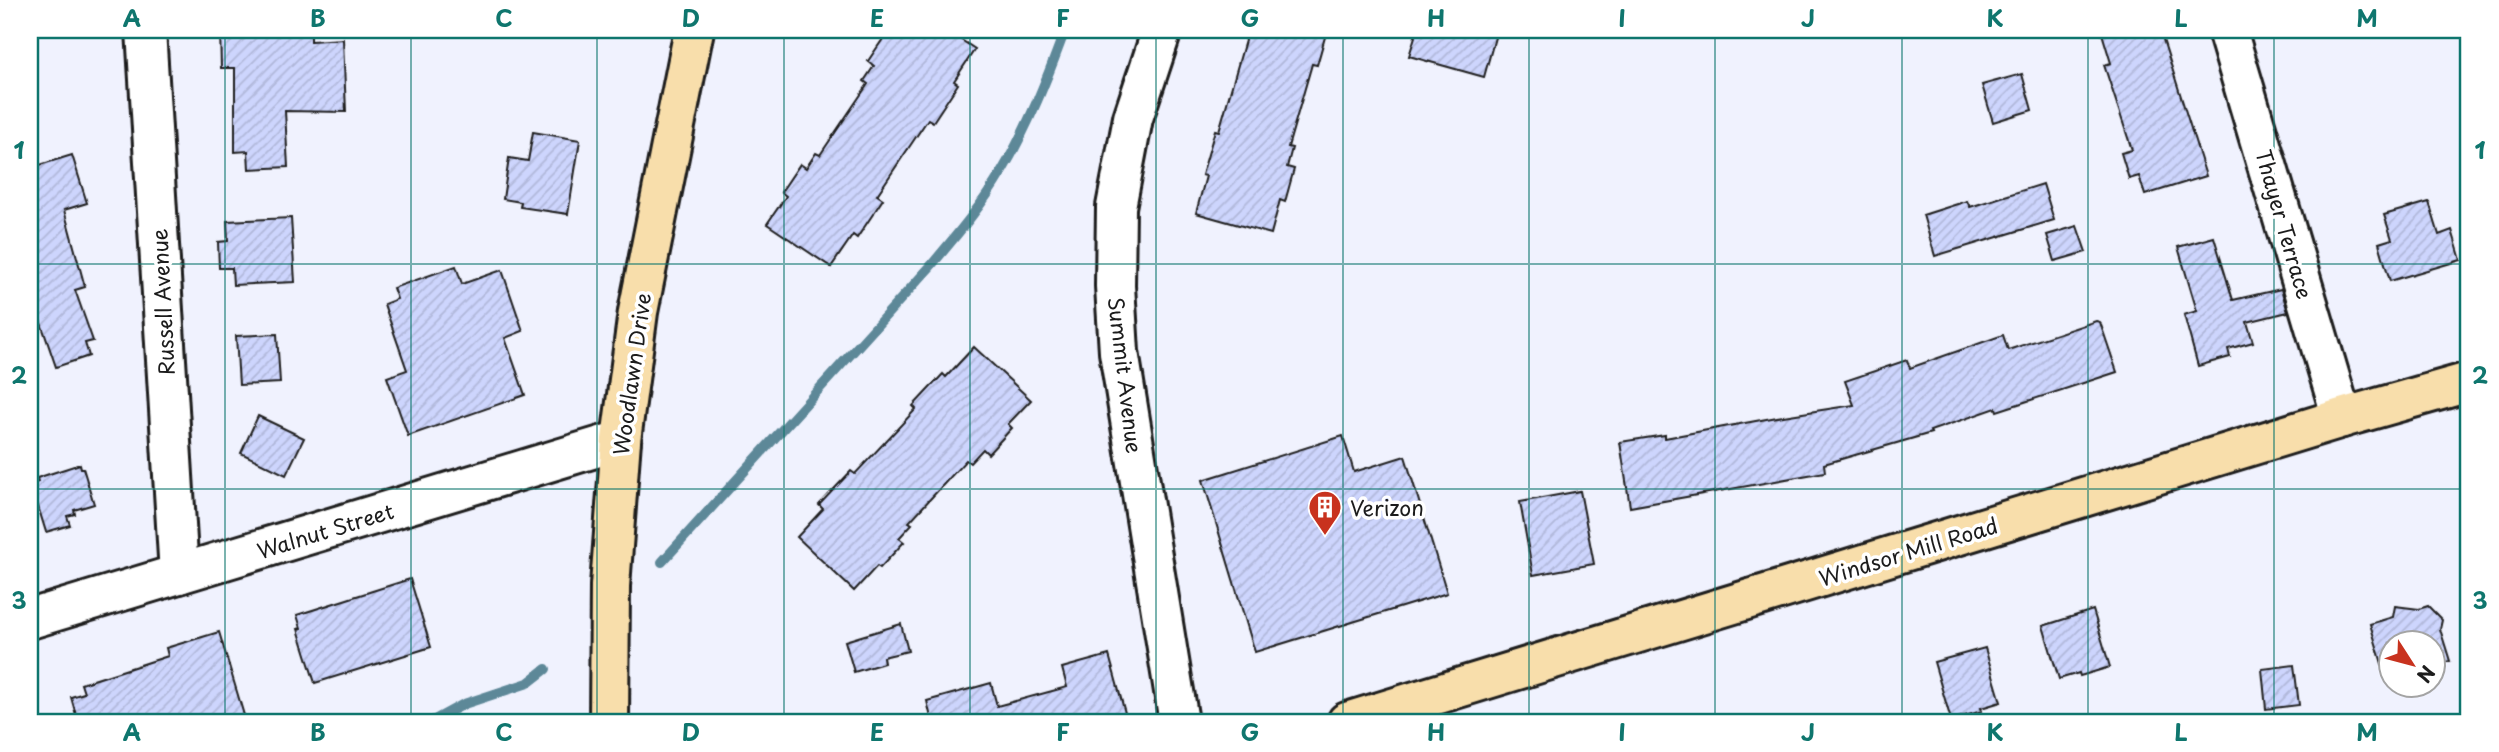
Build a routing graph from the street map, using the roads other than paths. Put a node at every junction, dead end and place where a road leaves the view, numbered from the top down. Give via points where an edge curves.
1 (146, 30) edge
2 (694, 30) edge
3 (1162, 30) edge
4 (2227, 30) edge
5 (2469, 382) edge
6 (2342, 418) junction
7 (621, 440) junction
8 (179, 574) junction
9 (30, 619) edge
10 (609, 722) edge
11 (1179, 722) edge
12 (1350, 722) edge

1 - 8 street, Russell Avenue
2 - 7 main road, Woodlawn Drive via 638,312
3 - 11 street, Summit Avenue via 1133,118 1116,207 1115,286 1119,352
4 - 6 street, Thayer Terrace
5 - 6 main road, Windsor Mill Road
6 - 12 main road, Windsor Mill Road
7 - 8 street, Walnut Street
7 - 10 main road, Woodlawn Drive via 610,586
8 - 9 street, Walnut Street

